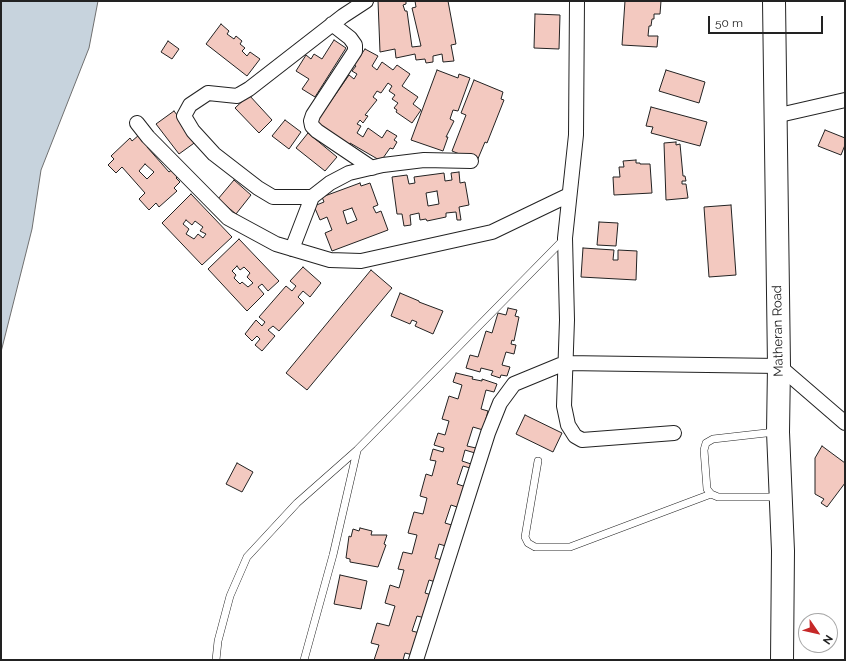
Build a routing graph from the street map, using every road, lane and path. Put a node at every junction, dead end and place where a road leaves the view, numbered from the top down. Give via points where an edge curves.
1 (366, 1) edge
2 (578, 1) edge
3 (774, 1) edge
4 (332, 24) junction
5 (845, 100) edge
6 (775, 116) junction
7 (137, 123) dead end
8 (471, 161) dead end
9 (372, 168) junction
10 (569, 194) junction
11 (312, 197) junction
12 (565, 238) junction
13 (292, 249) junction
14 (565, 363) junction
15 (779, 366) junction
16 (845, 423) edge
17 (778, 432) junction
18 (674, 433) dead end
19 (357, 450) junction
20 (538, 461) dead end
21 (711, 494) junction
22 (782, 497) junction
23 (216, 660) edge
24 (304, 660) edge
25 (416, 660) edge
26 (782, 660) edge

1 - 4 street
2 - 10 street via 576,135
3 - 6 main road, Matheran Road
4 - 9 street via 350,38 354,51 313,115 312,126
4 - 11 street via 237,96 208,93 190,105 184,116 193,131 214,154 258,188 273,197
5 - 6 street
6 - 15 main road, Matheran Road
7 - 13 street via 228,218 276,244
8 - 9 street via 424,160
9 - 11 street via 349,174 330,183
10 - 12 street
10 - 13 street via 492,232 361,261 330,260
11 - 13 street
12 - 14 street
12 - 19 lane
14 - 15 street
14 - 18 street via 564,406 568,425 575,436 582,440
14 - 25 street via 514,384 500,403 488,433
15 - 16 street
15 - 17 main road, Matheran Road
17 - 21 lane via 712,439 706,443 704,450 708,490
17 - 22 main road, Matheran Road
19 - 23 lane via 297,503 247,557 230,596 218,641
19 - 24 lane via 333,556
20 - 21 lane via 525,537 535,548 570,547
21 - 22 lane via 718,497
22 - 26 main road, Matheran Road

